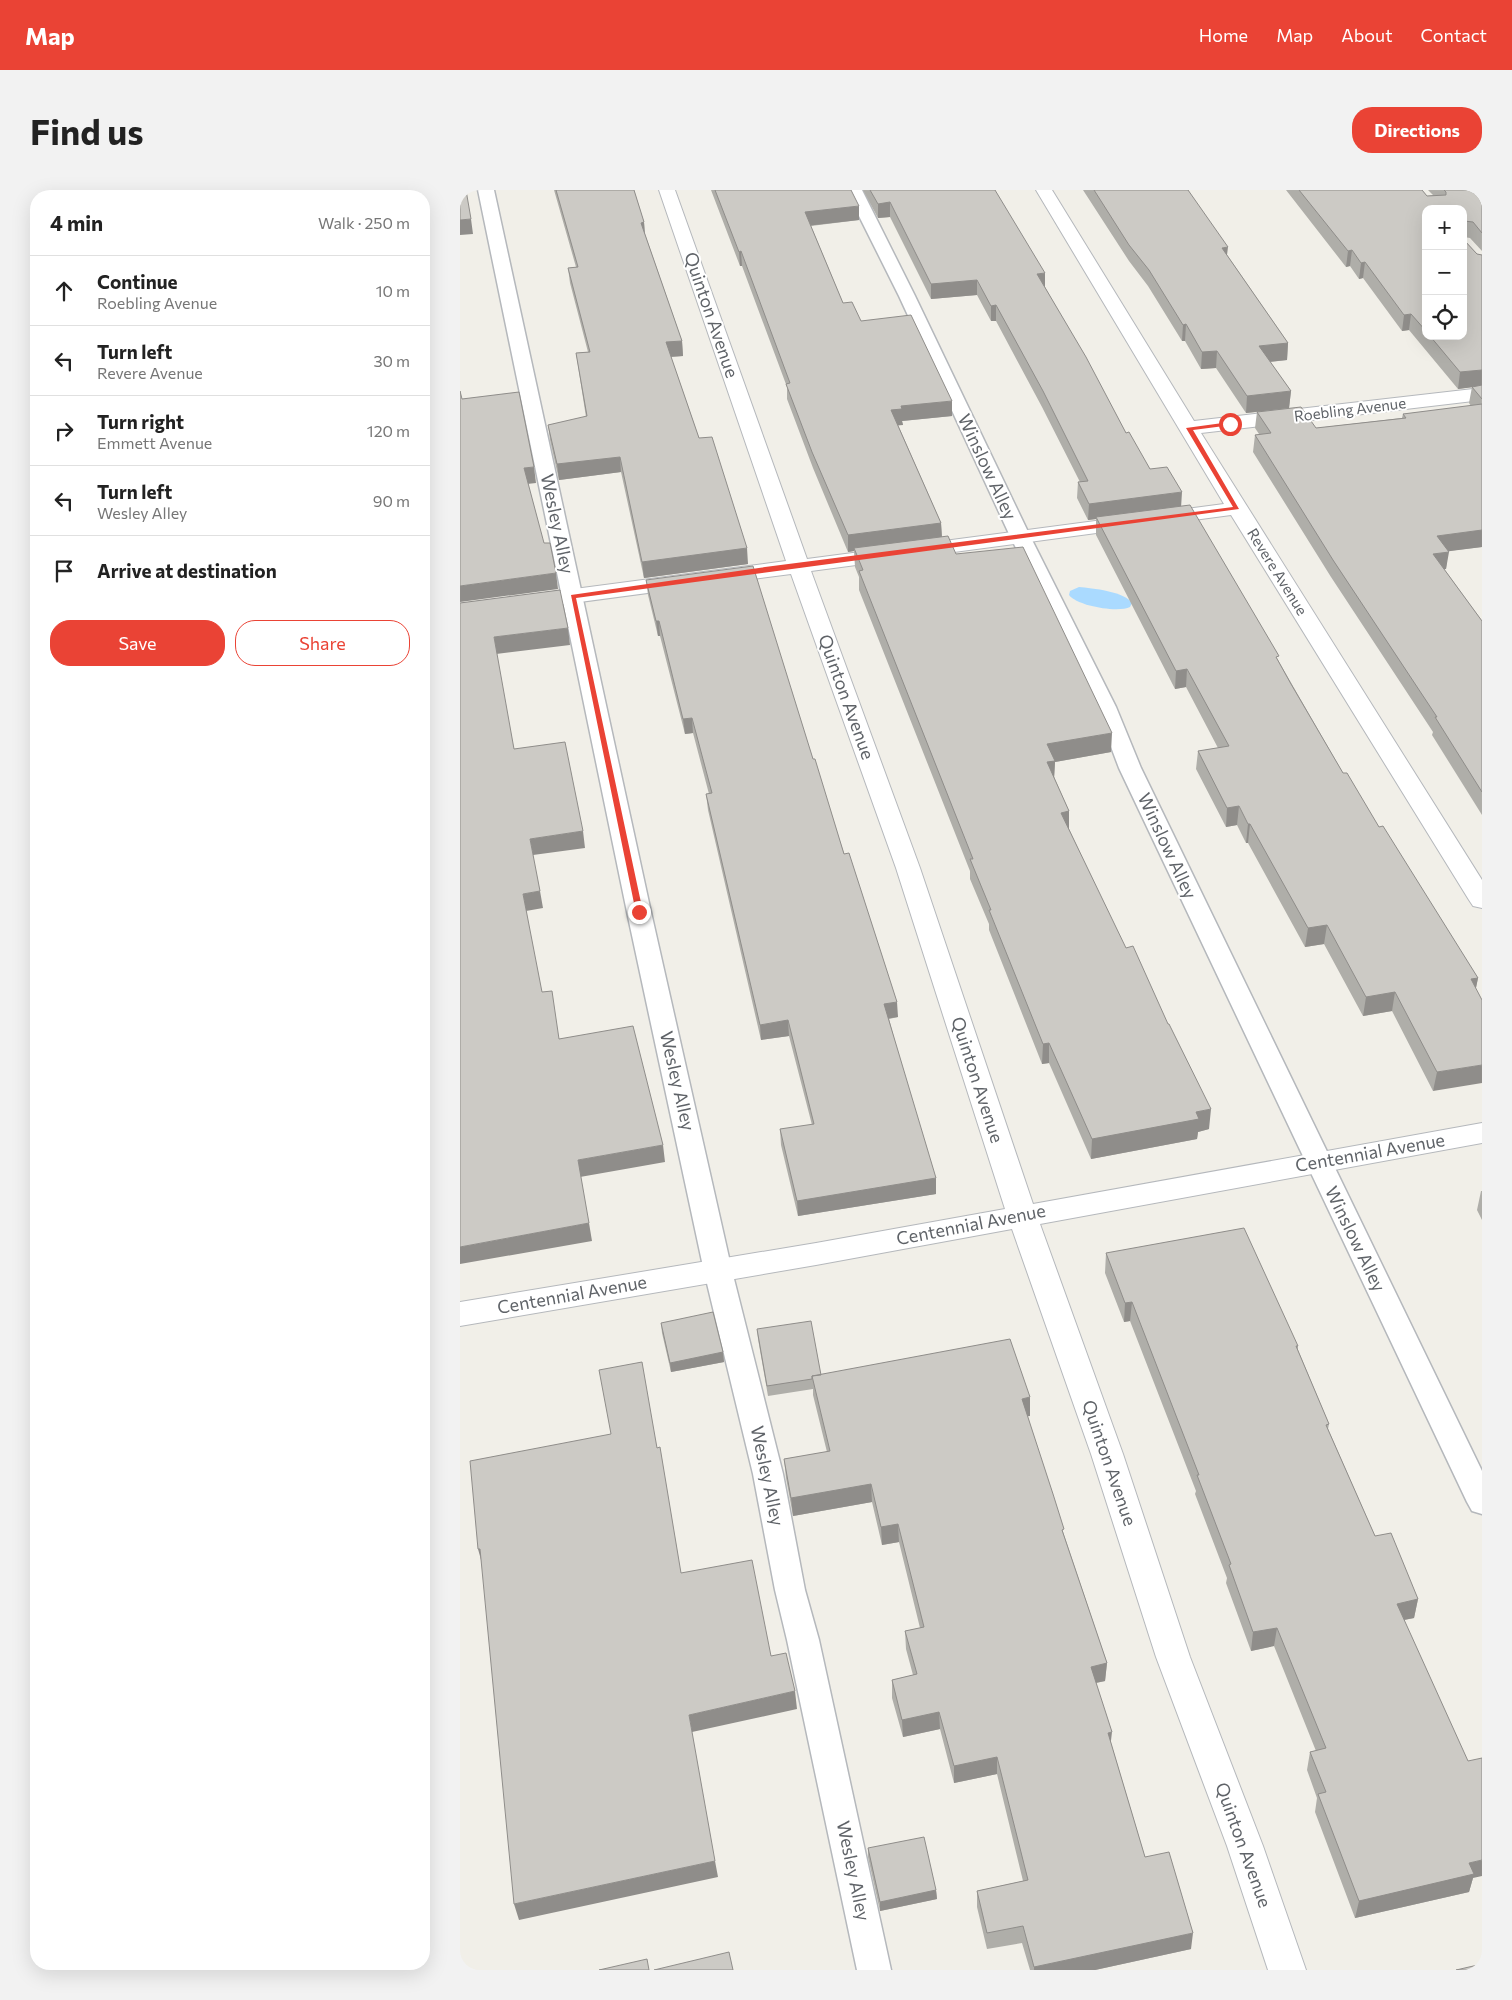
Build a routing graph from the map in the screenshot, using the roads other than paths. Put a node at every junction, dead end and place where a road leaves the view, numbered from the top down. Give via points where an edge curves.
1 (486, 190) edge
2 (667, 190) edge
3 (854, 190) edge
4 (1044, 190) edge
5 (1482, 394) edge
6 (1189, 428) junction
7 (1237, 508) junction
8 (1020, 536) junction
9 (798, 565) junction
10 (573, 596) junction
11 (460, 611) edge
12 (1482, 900) edge
13 (1482, 1133) edge
14 (1318, 1162) junction
15 (1022, 1216) junction
16 (718, 1271) junction
17 (460, 1314) edge
18 (1482, 1502) edge
19 (874, 1970) edge
20 (1288, 1970) edge

1 - 10 lane, Wesley Alley
2 - 9 street, Quinton Avenue
3 - 8 lane, Winslow Alley
4 - 6 street, Revere Avenue
5 - 6 street, Roebling Avenue
6 - 7 street, Revere Avenue
7 - 8 street
7 - 12 street, Revere Avenue
8 - 9 street
8 - 14 lane, Winslow Alley via 1106,707 1130,768
9 - 10 street
9 - 15 street, Quinton Avenue via 908,868
10 - 11 street
10 - 16 lane, Wesley Alley
13 - 14 street, Centennial Avenue
14 - 15 street, Centennial Avenue
14 - 18 lane, Winslow Alley
15 - 16 street, Centennial Avenue
15 - 20 street, Quinton Avenue via 1107,1454 1173,1657
16 - 17 street, Centennial Avenue
16 - 19 lane, Wesley Alley via 768,1474 790,1590

